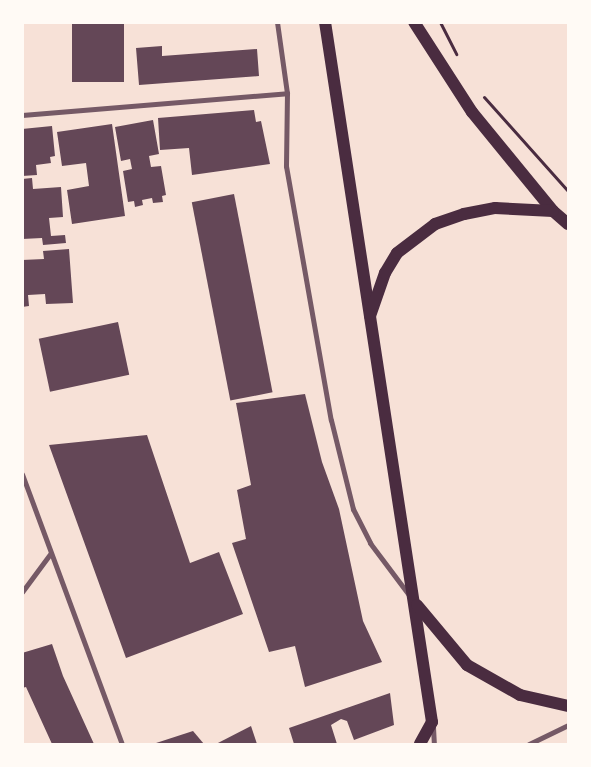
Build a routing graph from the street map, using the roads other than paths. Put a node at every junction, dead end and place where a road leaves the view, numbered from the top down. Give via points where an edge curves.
1 (278, 22) edge
2 (325, 22) edge
3 (414, 22) edge
4 (288, 93) junction
5 (22, 115) edge
6 (553, 211) junction
7 (568, 224) edge
8 (369, 318) junction
9 (22, 474) edge
10 (50, 554) junction
11 (22, 592) edge
12 (416, 604) junction
13 (568, 706) edge
14 (432, 722) junction
15 (568, 725) edge
16 (122, 744) edge
17 (420, 744) edge
18 (434, 744) edge
19 (529, 744) edge

1 - 4 street
2 - 8 main road
3 - 6 main road via 472,112
4 - 5 street
4 - 12 street via 286,166 333,429 357,518 370,544
6 - 7 main road
6 - 8 main road via 495,208 435,224 397,253 385,273
8 - 12 main road
9 - 10 street
10 - 11 street
10 - 16 street
12 - 13 main road via 467,665 520,696
12 - 14 main road
14 - 17 main road
14 - 18 street
15 - 19 street

